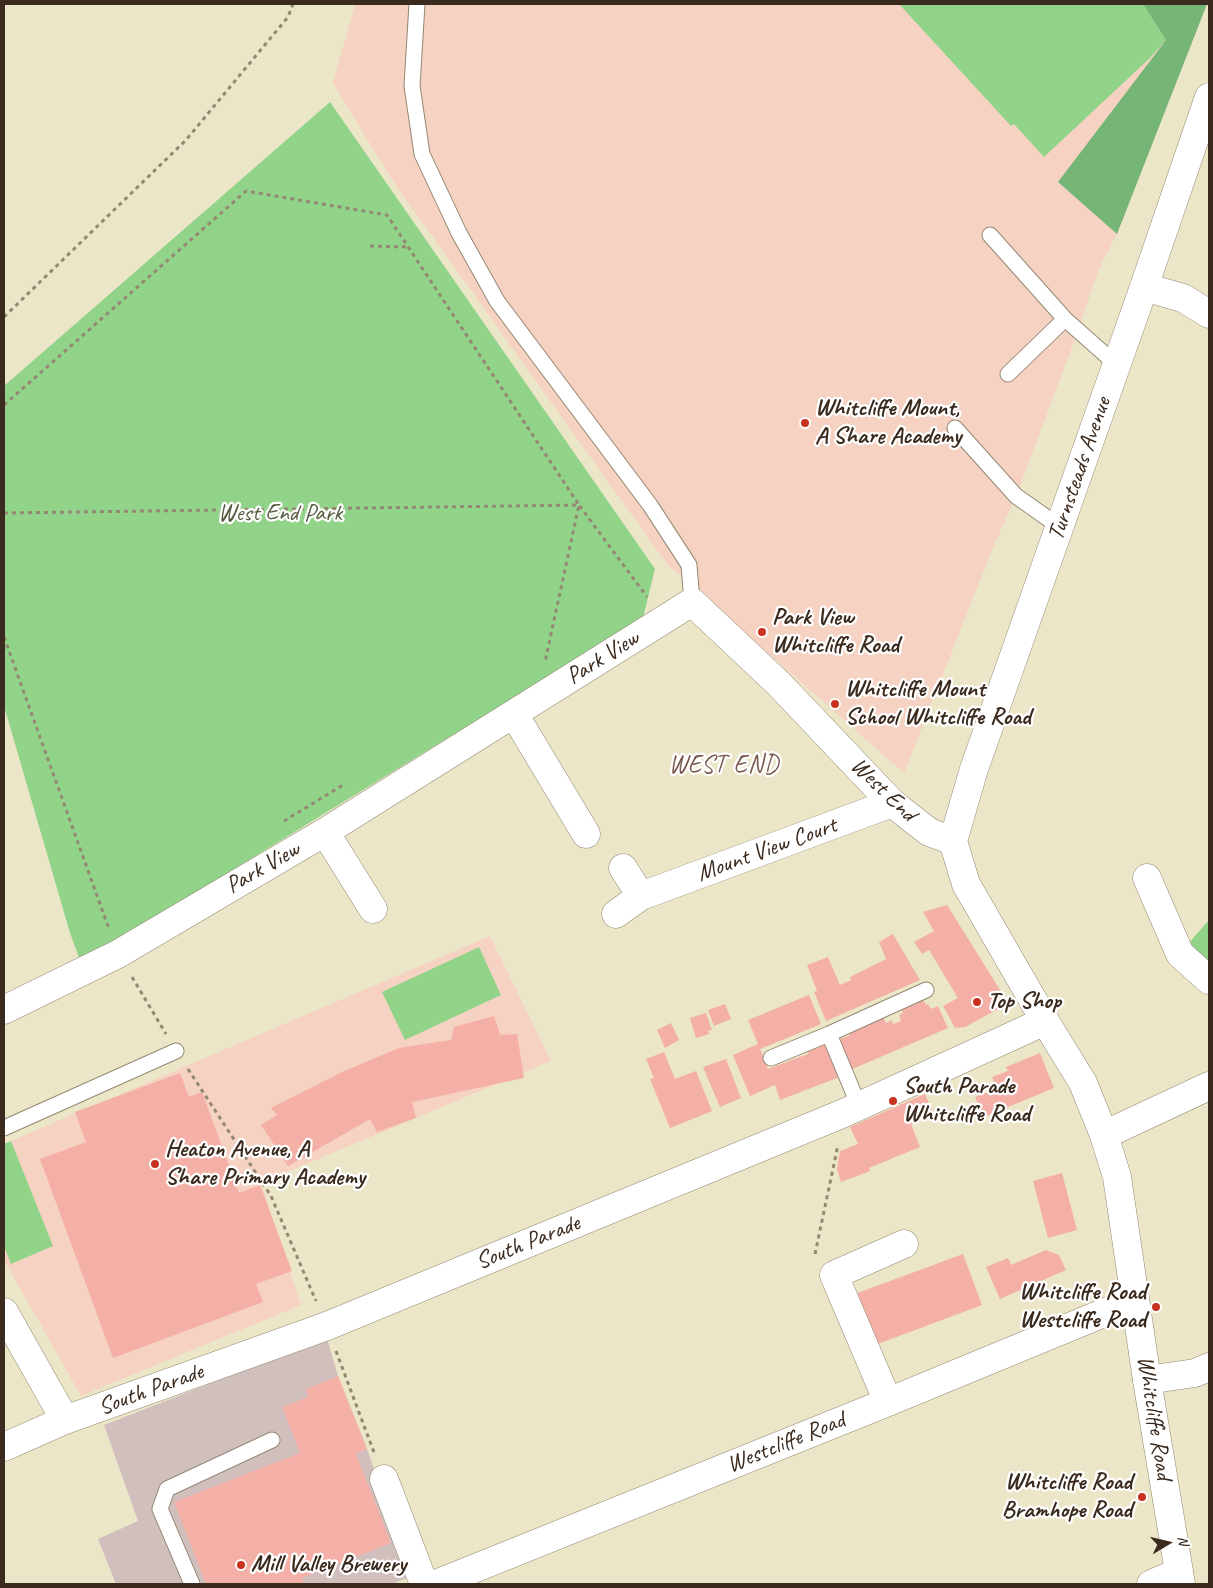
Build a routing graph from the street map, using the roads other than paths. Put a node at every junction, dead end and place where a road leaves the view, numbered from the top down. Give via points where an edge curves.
1 (418, 4) edge
2 (1209, 97) edge
3 (990, 234) dead end
4 (1144, 287) junction
5 (1209, 314) edge
6 (1065, 319) junction
7 (1117, 365) junction
8 (1008, 374) dead end
9 (955, 428) dead end
10 (1060, 527) junction
11 (692, 602) junction
12 (514, 714) junction
13 (892, 803) junction
14 (326, 832) junction
15 (586, 834) dead end
16 (953, 841) junction
17 (623, 868) dead end
18 (1147, 878) dead end
19 (641, 896) junction
20 (372, 908) dead end
21 (616, 914) dead end
22 (1209, 980) edge
23 (926, 990) dead end
24 (4, 1010) edge
25 (1045, 1021) junction
26 (829, 1034) junction
27 (176, 1051) road end
28 (771, 1058) dead end
29 (1209, 1086) edge
30 (858, 1106) junction
31 (4, 1128) edge
32 (1104, 1136) junction
33 (904, 1244) dead end
34 (1135, 1300) junction
35 (4, 1313) edge
36 (1209, 1367) edge
37 (1147, 1380) junction
38 (888, 1402) junction
39 (65, 1420) junction
40 (272, 1440) dead end
41 (4, 1447) edge
42 (384, 1479) road end
43 (1180, 1578) edge
44 (192, 1584) edge
45 (424, 1584) edge
46 (436, 1584) edge
47 (1151, 1584) edge

1 - 11 lane via 412,86 422,154 497,301 650,506 689,565
2 - 4 street, Turnsteads Avenue
3 - 6 lane
4 - 5 street via 1183,298
4 - 7 street, Turnsteads Avenue
6 - 7 lane
6 - 8 lane
7 - 10 street, Turnsteads Avenue
9 - 10 lane via 1016,496
10 - 16 street, Turnsteads Avenue via 974,768
11 - 12 street, Park View
11 - 13 street, West End via 779,684
12 - 14 street, Park View
12 - 15 street
13 - 16 street, West End via 929,832
13 - 19 street, Mount View Court
14 - 20 street
14 - 24 street, Park View via 118,954
16 - 25 street, Whitcliffe Road via 966,884
17 - 19 street
18 - 22 street via 1180,954
19 - 21 street, Mount View Court
23 - 26 lane
25 - 30 street, South Parade
25 - 32 street, Whitcliffe Road via 1083,1082
26 - 28 lane
26 - 30 lane
27 - 31 lane
29 - 32 street
30 - 39 street, South Parade via 327,1326
32 - 34 street, Whitcliffe Road via 1116,1177
33 - 38 street via 834,1275
34 - 37 street, Whitcliffe Road
34 - 38 street, Westcliffe Road
35 - 39 street
36 - 37 street via 1195,1373
37 - 43 street, Whitcliffe Road
38 - 46 street, Westcliffe Road
39 - 41 street, South Parade
40 - 44 lane via 167,1489 160,1510
42 - 45 street
43 - 47 street

